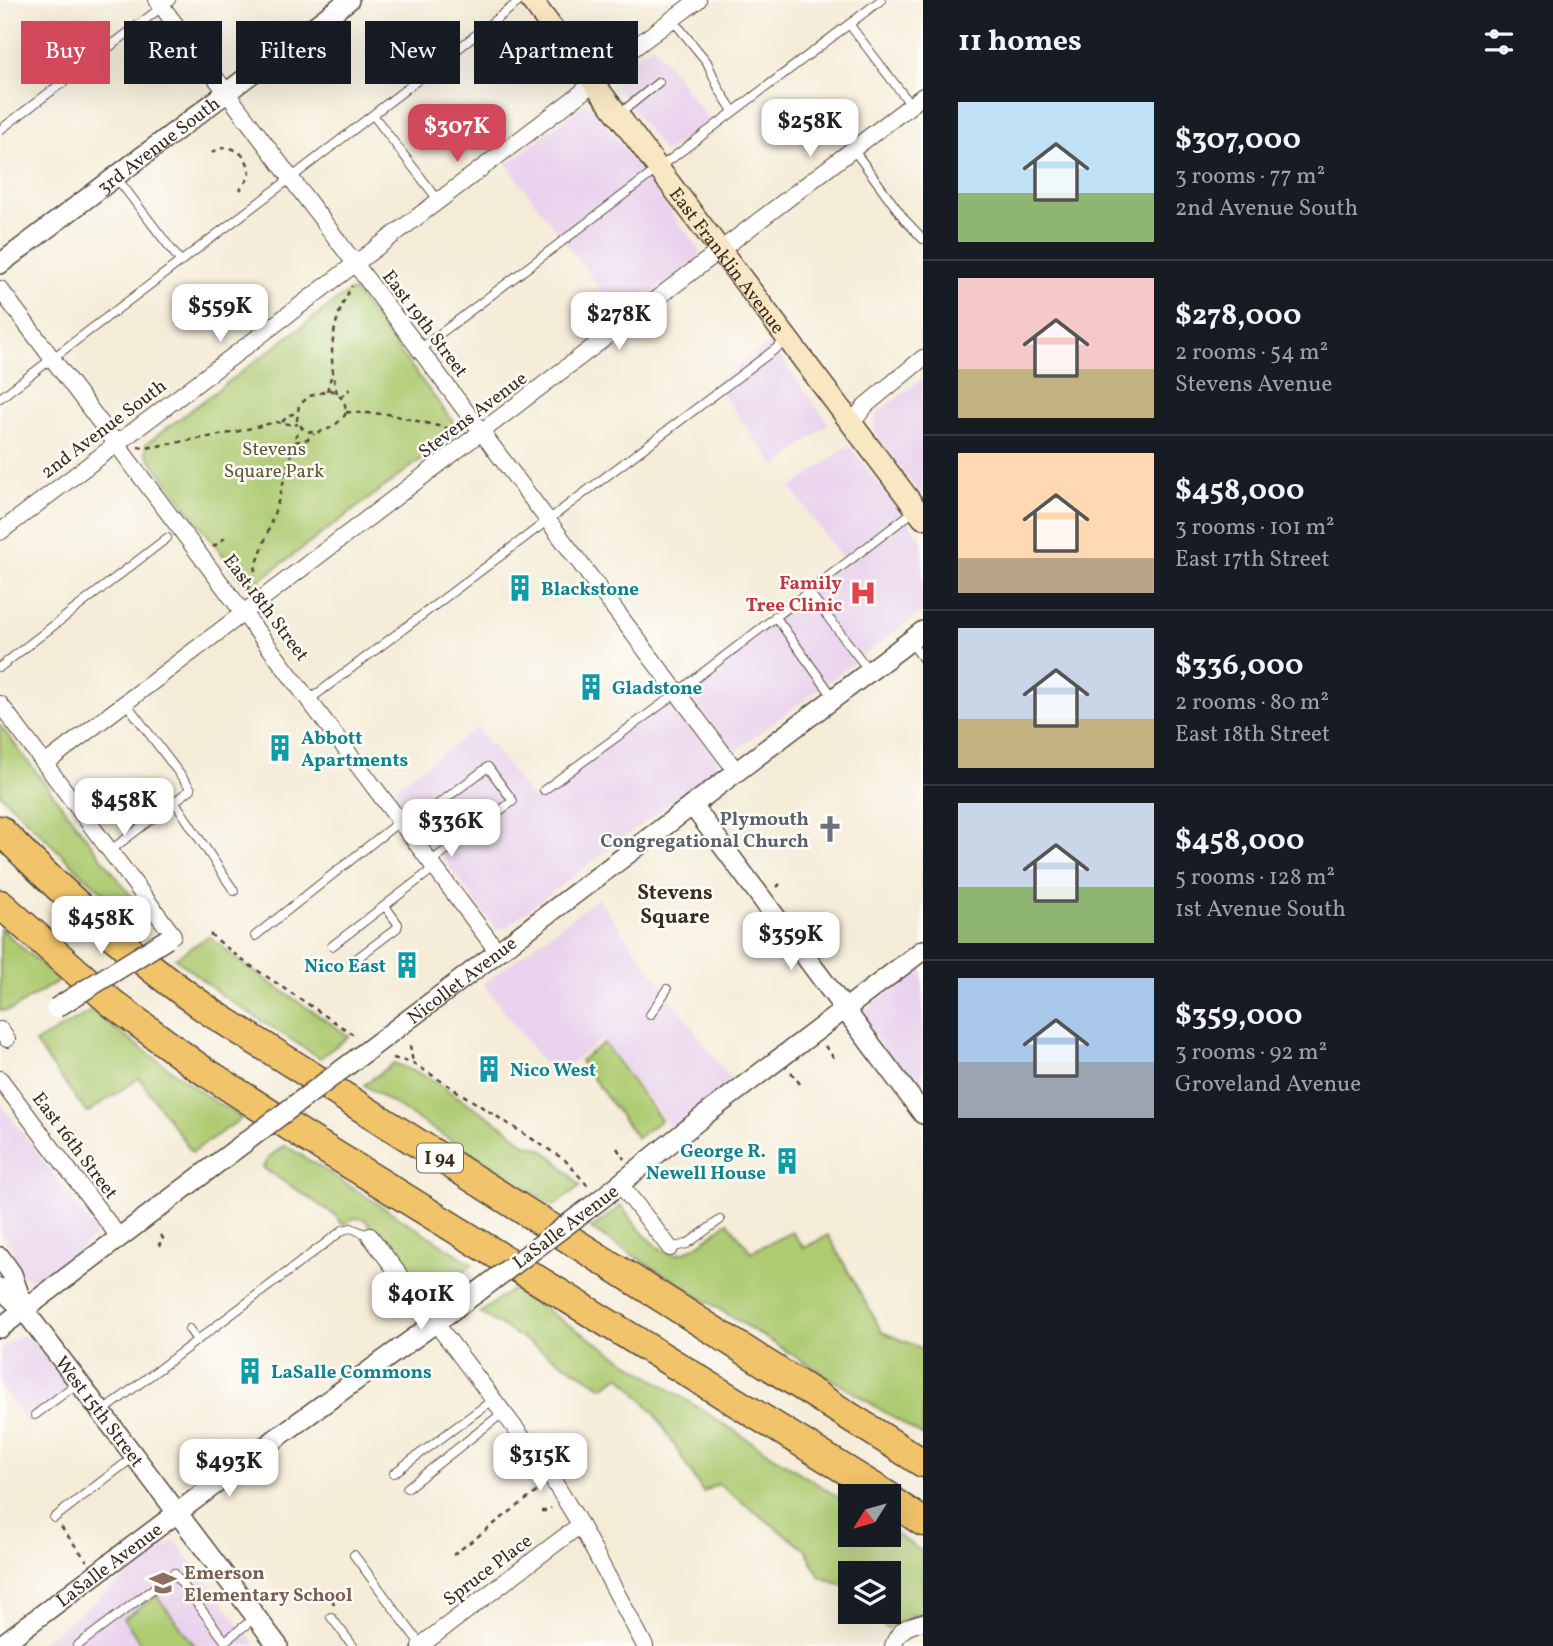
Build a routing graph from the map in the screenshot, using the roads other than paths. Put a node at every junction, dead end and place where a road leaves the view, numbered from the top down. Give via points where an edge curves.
1 (349, 0) edge
2 (521, 0) edge
3 (531, 0) edge
4 (698, 0) edge
5 (881, 0) edge
6 (164, 2) edge
7 (672, 19) junction
8 (547, 21) edge
9 (849, 24) junction
10 (638, 45) edge
11 (659, 82) dead end
12 (591, 84) edge
13 (595, 84) edge
14 (227, 92) junction
15 (919, 101) edge
16 (733, 111) junction
17 (373, 115) junction
18 (618, 115) junction
19 (0, 130) edge
20 (853, 149) junction
21 (658, 167) junction
22 (116, 177) junction
23 (285, 183) junction
24 (439, 201) junction
25 (923, 239) edge
26 (721, 251) junction
27 (181, 262) junction
28 (0, 264) edge
29 (356, 264) junction
30 (0, 289) edge
31 (789, 340) junction
32 (420, 349) junction
33 (923, 358) edge
34 (53, 359) junction
35 (0, 398) edge
36 (852, 423) junction
37 (482, 433) junction
38 (118, 443) junction
39 (920, 514) edge
40 (548, 521) junction
41 (0, 532) edge
42 (167, 538) dead end
43 (808, 591) junction
44 (244, 613) junction
45 (775, 616) junction
46 (916, 636) edge
47 (923, 659) edge
48 (0, 667) edge
49 (870, 671) junction
50 (677, 692) junction
51 (834, 698) junction
52 (309, 700) junction
53 (125, 703) junction
54 (0, 704) edge
55 (46, 763) junction
56 (737, 772) junction
57 (544, 790) dead end
58 (175, 802) junction
59 (692, 805) junction
60 (433, 808) dead end
61 (400, 821) junction
62 (5, 834) edge
63 (111, 850) junction
64 (432, 865) junction
65 (234, 891) dead end
66 (0, 904) edge
67 (385, 906) junction
68 (255, 936) dead end
69 (170, 937) joint
70 (332, 946) dead end
71 (923, 950) edge
72 (498, 952) junction
73 (356, 959) dead end
74 (667, 989) dead end
75 (56, 1008) dead end
76 (845, 1009) junction
77 (650, 1015) dead end
78 (0, 1079) edge
79 (923, 1114) edge
80 (620, 1184) junction
81 (720, 1220) dead end
82 (370, 1236) joint
83 (120, 1237) junction
84 (670, 1248) joint
85 (0, 1258) edge
86 (0, 1289) edge
87 (24, 1310) junction
88 (436, 1322) junction
89 (0, 1328) edge
90 (189, 1329) dead end
91 (197, 1340) junction
92 (79, 1382) junction
93 (499, 1405) junction
94 (102, 1412) junction
95 (35, 1415) dead end
96 (135, 1456) junction
97 (923, 1463) edge
98 (394, 1473) dead end
99 (866, 1484) edge
100 (407, 1488) dead end
101 (62, 1499) dead end
102 (901, 1506) edge
103 (69, 1507) junction
104 (177, 1513) junction
105 (54, 1518) road end
106 (923, 1520) edge
107 (580, 1525) junction
108 (354, 1555) dead end
109 (333, 1614) road end
110 (256, 1617) junction
111 (923, 1622) edge
112 (0, 1646) edge
113 (77, 1646) edge
114 (278, 1646) edge
115 (353, 1646) edge
116 (420, 1646) edge
117 (645, 1646) edge
118 (893, 1646) edge

1 - 14 street, 3rd Avenue South
2 - 17 lane
3 - 8 main road, East Franklin Avenue
4 - 7 street, 2nd Avenue South
5 - 9 lane
6 - 14 street, East 19th Street
6 - 19 lane
7 - 10 street, 2nd Avenue South
7 - 16 lane via 707,62
9 - 15 lane
9 - 16 lane
11 - 18 lane
12 - 24 street, 2nd Avenue South
13 - 18 main road, East Franklin Avenue
14 - 22 street, 3rd Avenue South
14 - 23 street, East 19th Street
15 - 20 street, Stevens Avenue
16 - 21 lane
17 - 23 lane
17 - 24 lane
18 - 21 main road, East Franklin Avenue
20 - 25 lane
20 - 26 street, Stevens Avenue
21 - 26 main road, East Franklin Avenue
21 - 32 lane
22 - 27 lane
22 - 28 street, 3rd Avenue South
23 - 27 lane
23 - 29 street, East 19th Street
24 - 29 street, 2nd Avenue South
26 - 31 main road, East Franklin Avenue
26 - 37 street, Stevens Avenue
27 - 34 lane
29 - 32 street, East 19th Street
29 - 38 street, 2nd Avenue South
30 - 34 street, East 18th Street
31 - 36 main road, East Franklin Avenue
31 - 40 lane
32 - 37 street, East 19th Street
33 - 36 street via 866,405
34 - 35 lane
34 - 38 street, East 18th Street
36 - 39 main road, East Franklin Avenue
37 - 40 street, East 19th Street
37 - 44 street, Stevens Avenue
38 - 41 street, 2nd Avenue South
38 - 44 street, East 18th Street
39 - 43 lane
40 - 50 street, East 19th Street
40 - 52 lane
42 - 48 lane
43 - 45 lane
43 - 49 lane
44 - 52 street, East 18th Street
44 - 53 street, Stevens Avenue
45 - 50 lane
45 - 51 lane
46 - 47 lane
46 - 49 street, Nicollet Avenue
49 - 51 street, Nicollet Avenue
50 - 56 street, East 19th Street
50 - 57 lane
51 - 56 street, Nicollet Avenue
52 - 61 street, East 18th Street
53 - 55 street, Stevens Avenue
53 - 58 lane via 191,785
54 - 55 street
55 - 63 street
56 - 59 street, Nicollet Avenue
58 - 63 lane
58 - 65 lane
59 - 72 street, Nicollet Avenue
59 - 76 street
60 - 64 lane via 488,767 513,802
61 - 64 street, East 18th Street
61 - 68 lane
62 - 97 highway, I 94 via 88,917 212,1013
63 - 69 street
64 - 67 lane
64 - 72 street, East 18th Street
66 - 99 highway, I 94 via 112,1003 195,1065
67 - 70 lane
67 - 73 lane via 398,926
69 - 75 street, bridge
71 - 76 street, LaSalle Avenue
72 - 83 street, Nicollet Avenue, bridge via 359,1044 244,1143
74 - 77 lane
76 - 79 street
76 - 80 street, LaSalle Avenue
78 - 83 street, East 16th Street
80 - 84 street
80 - 88 street, LaSalle Avenue, bridge via 595,1193
81 - 84 lane via 687,1244
82 - 88 street
82 - 91 lane via 351,1228 343,1230
83 - 87 street, Nicollet Avenue
85 - 87 street via 12,1274
86 - 87 street
87 - 89 street, Nicollet Avenue
87 - 92 street, West 15th Street
88 - 93 street
88 - 104 street, LaSalle Avenue
90 - 91 lane
91 - 94 lane
92 - 94 street, West 15th Street
92 - 95 lane
93 - 98 lane
93 - 100 lane
93 - 107 street
94 - 96 street, West 15th Street
96 - 103 lane
96 - 104 street, West 15th Street
101 - 103 lane
102 - 106 highway
103 - 105 lane
104 - 110 street, West 15th Street
104 - 112 street, LaSalle Avenue
107 - 116 street, Spruce Place
107 - 117 street
108 - 116 lane
109 - 115 lane
110 - 113 lane via 225,1641 174,1573
110 - 114 street, West 15th Street
111 - 118 street via 896,1635

